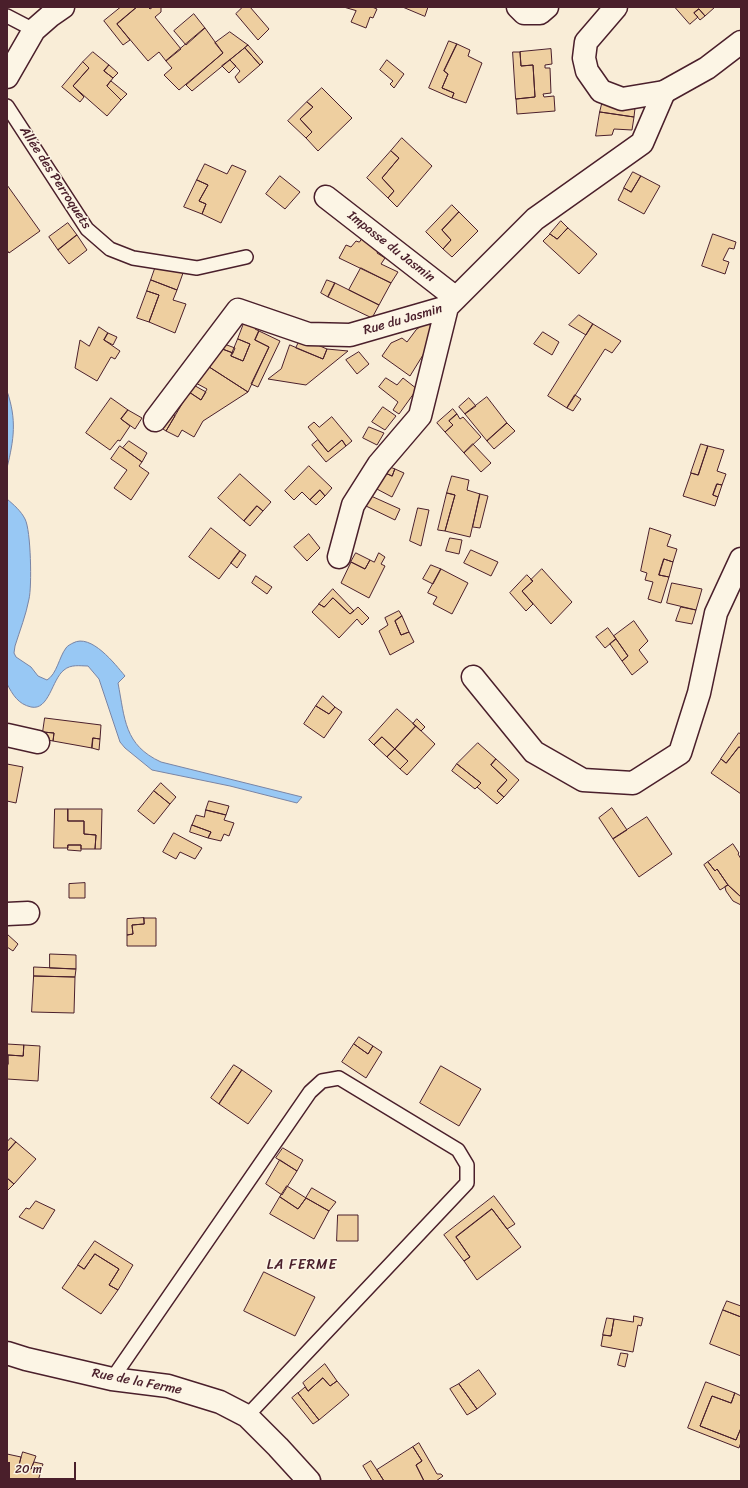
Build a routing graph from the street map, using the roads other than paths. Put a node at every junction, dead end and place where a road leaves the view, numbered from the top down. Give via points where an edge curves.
1 (63, 7) edge
2 (518, 7) edge
3 (547, 7) edge
4 (616, 7) edge
5 (7, 16) edge
6 (34, 30) junction
7 (741, 42) edge
8 (7, 77) edge
9 (664, 92) junction
10 (7, 106) edge
11 (326, 197) dead end
12 (246, 257) dead end
13 (452, 302) junction
14 (155, 420) dead end
15 (340, 556) dead end
16 (741, 559) edge
17 (473, 677) dead end
18 (7, 735) edge
19 (38, 742) dead end
20 (7, 914) edge
21 (28, 914) dead end
22 (7, 1353) edge
23 (112, 1379) junction
24 (247, 1416) junction
25 (309, 1481) edge

1 - 6 street
2 - 3 street via 524,13 540,12
4 - 9 street via 586,42 584,58 587,71 601,91 622,99
5 - 6 lane
6 - 8 street
7 - 9 street via 706,68
9 - 13 street, Rue du Jasmin via 642,143 535,219
10 - 12 lane, Allée des Perroquets via 87,229 110,249 133,258 197,268
11 - 13 street, Impasse du Jasmin
13 - 14 street, Rue du Jasmin via 350,335 308,334 238,310
13 - 15 street via 420,416 379,464 353,505
16 - 17 street via 716,613 699,693 680,753 633,782 583,780 534,752
18 - 19 street
20 - 21 street
22 - 23 street, Rue de la Ferme
23 - 24 street, Rue de la Ferme via 168,1386 220,1402
23 - 24 lane via 310,1092 322,1081 339,1078 458,1150 467,1165 467,1182
24 - 25 street, Rue de la Ferme

